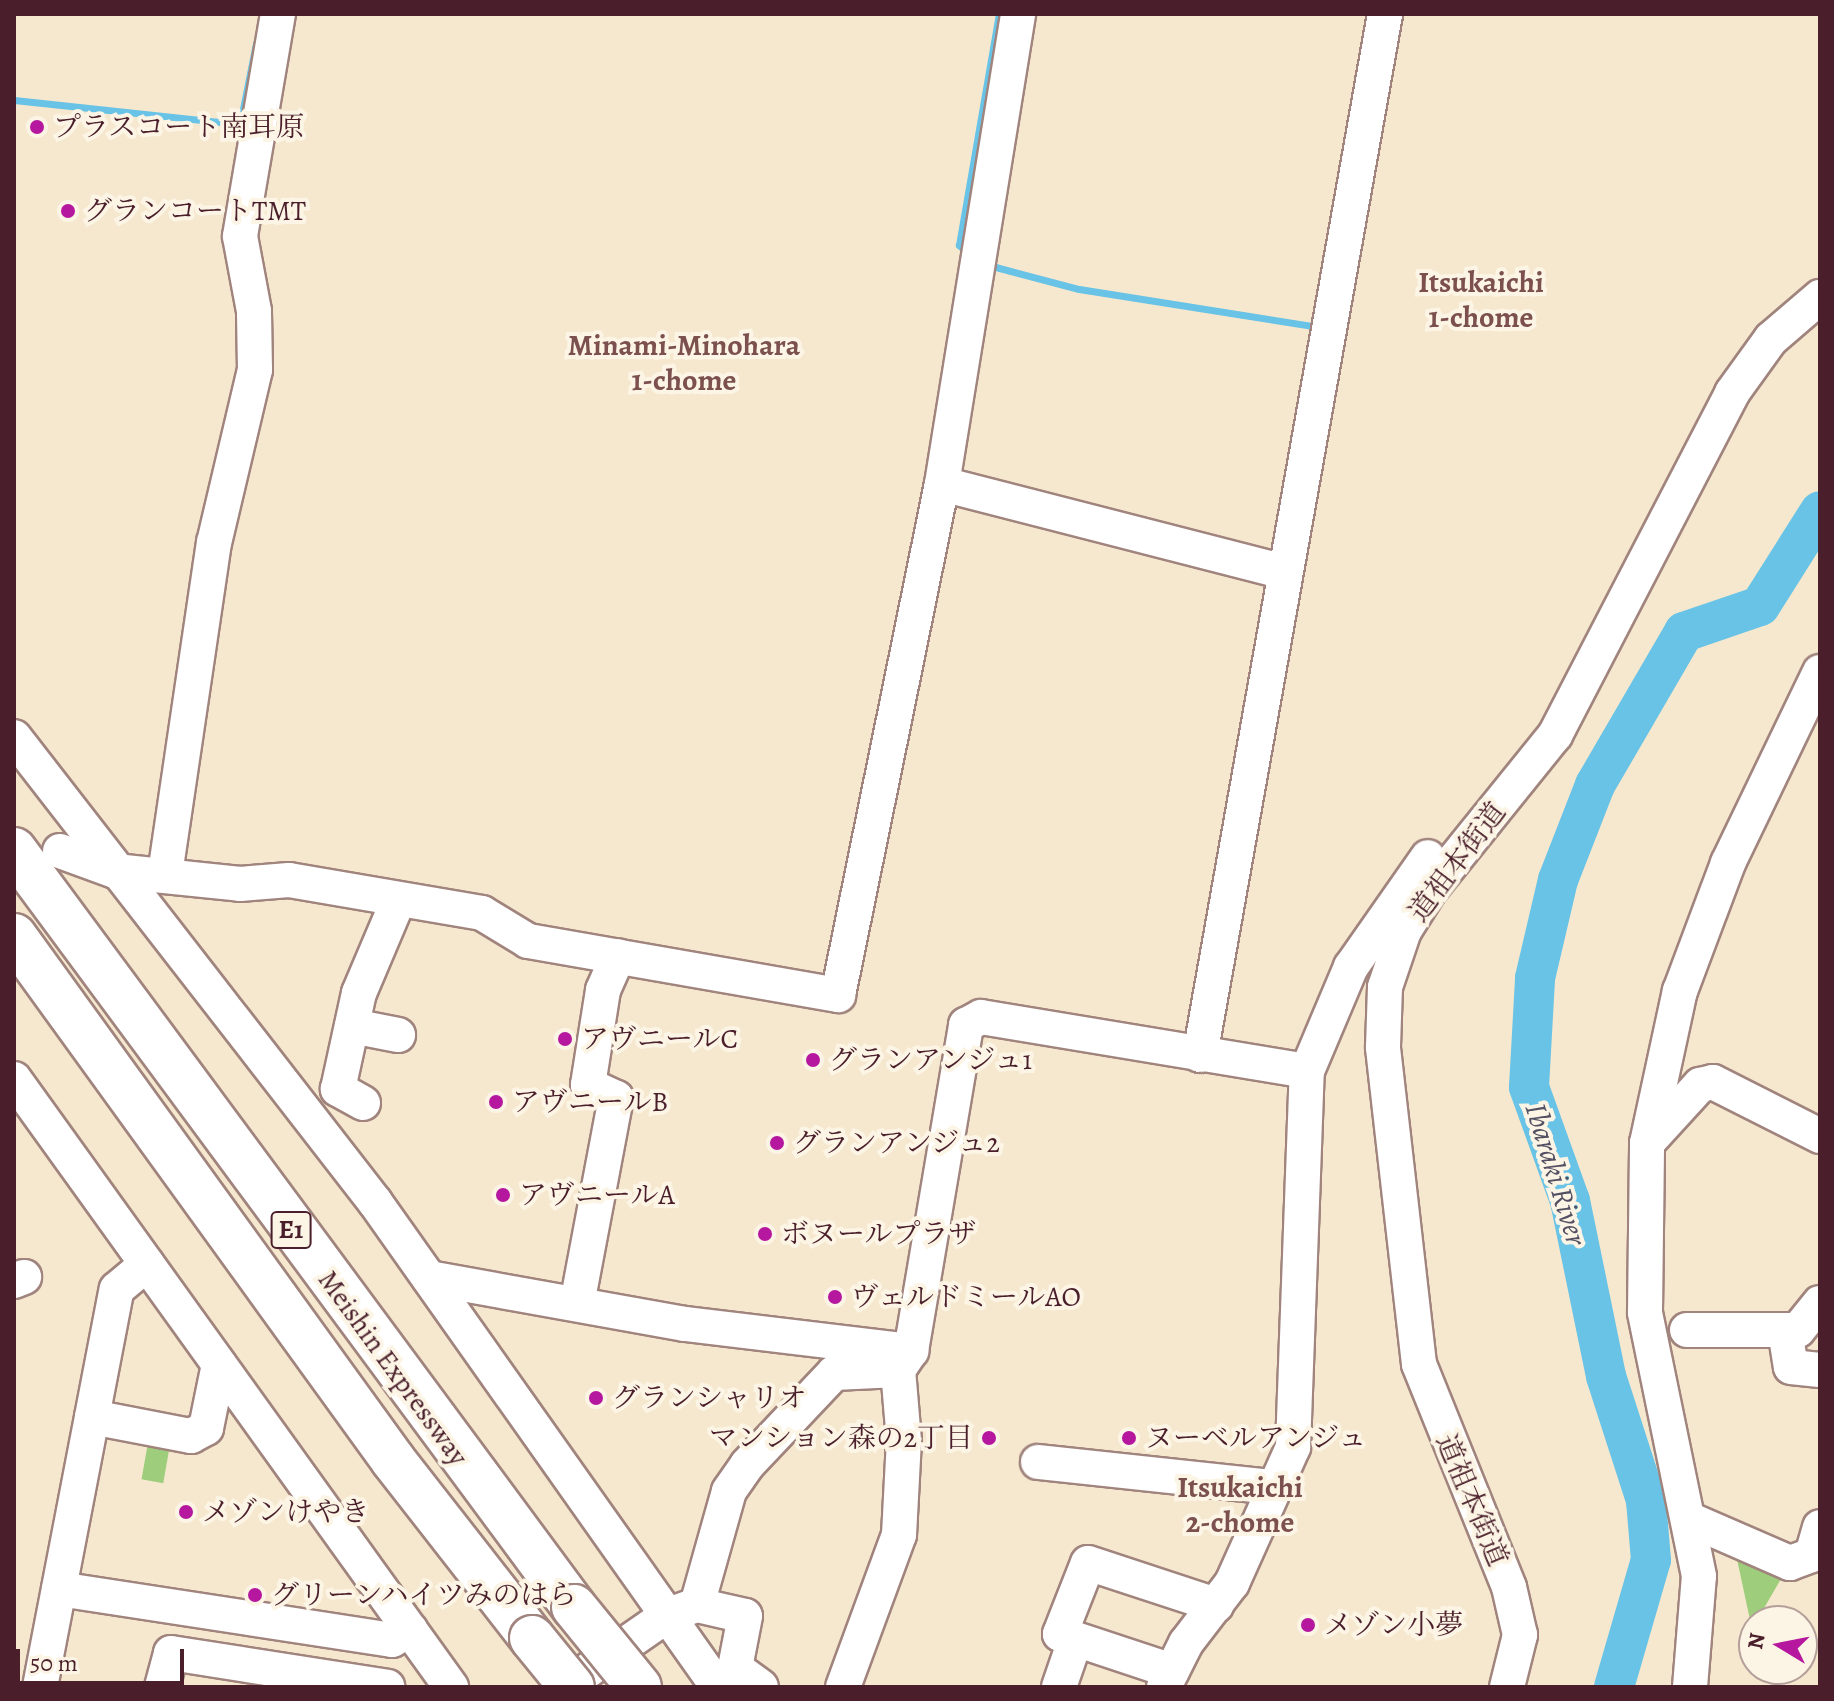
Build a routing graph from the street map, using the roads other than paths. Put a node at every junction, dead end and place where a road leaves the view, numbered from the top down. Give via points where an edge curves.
1 (278, 14) edge
2 (1018, 14) edge
3 (1385, 14) edge
4 (1820, 297) edge
5 (942, 484) junction
6 (1282, 571) junction
7 (1820, 672) edge
8 (14, 737) edge
9 (1536, 759) junction
10 (14, 850) edge
11 (60, 851) dead end
12 (115, 871) junction
13 (165, 874) junction
14 (398, 901) junction
15 (14, 936) edge
16 (618, 956) junction
17 (352, 1026) junction
18 (398, 1035) dead end
19 (1200, 1055) junction
20 (1307, 1071) junction
21 (14, 1079) edge
22 (363, 1103) dead end
23 (1820, 1136) edge
24 (1647, 1143) junction
25 (147, 1264) junction
26 (429, 1278) junction
27 (1820, 1303) edge
28 (577, 1304) junction
29 (1687, 1330) dead end
30 (1785, 1330) junction
31 (904, 1360) junction
32 (219, 1364) junction
33 (1820, 1370) edge
34 (92, 1417) junction
35 (1038, 1462) dead end
36 (1273, 1487) junction
37 (1691, 1520) junction
38 (1820, 1527) edge
39 (59, 1589) junction
40 (1216, 1605) junction
41 (179, 1608) junction
42 (681, 1611) junction
43 (410, 1630) junction
44 (171, 1653) junction
45 (1070, 1655) dead end
46 (1168, 1679) edge
47 (40, 1687) edge
48 (162, 1687) edge
49 (387, 1687) edge
50 (451, 1687) edge
51 (564, 1687) edge
52 (572, 1687) edge
53 (639, 1687) edge
54 (718, 1687) edge
55 (761, 1687) edge
56 (843, 1687) edge
57 (1059, 1687) edge
58 (1507, 1687) edge
59 (1690, 1687) edge

1 - 13 street via 240,236 254,311 255,370 214,543
2 - 5 street
3 - 6 street
4 - 9 street, 道祖本街道 via 1771,339 1732,393 1620,618
5 - 6 street
5 - 16 street via 838,995
6 - 19 street
7 - 24 street via 1728,863 1691,962
8 - 12 street
9 - 20 street via 1514,758 1499,768 1396,897 1351,967
9 - 58 street, 道祖本街道 via 1404,931 1385,987 1383,1047 1419,1364 1445,1442 1509,1587 1520,1635
10 - 53 highway, Meishin Expressway / E1, bridge via 574,1607
11 - 12 street
12 - 13 street
12 - 26 street
13 - 14 street via 240,884 289,880
14 - 16 street via 482,913 528,941
14 - 17 street
15 - 52 highway, Meishin Expressway / E1, bridge via 393,1460
16 - 28 street via 603,990 588,1085 616,1098
17 - 18 street
17 - 22 street via 338,1089
19 - 20 street
19 - 31 street via 981,1017 966,1025
20 - 36 street via 1293,1447
21 - 25 street
23 - 24 street via 1713,1082 1700,1085
24 - 37 street via 1645,1312
25 - 32 street
25 - 34 street via 117,1289
26 - 28 street
26 - 42 street
27 - 30 street via 1798,1330
28 - 31 street
29 - 30 street
30 - 33 street via 1791,1367
31 - 42 street via 834,1373 747,1465 729,1491
31 - 56 street via 899,1535
32 - 34 street via 206,1428 191,1436
32 - 43 street
34 - 39 street
35 - 36 street
36 - 40 street
37 - 38 street via 1790,1563 1812,1555
37 - 59 street via 1699,1576
39 - 41 street
39 - 47 street
40 - 46 street
40 - 46 street via 1088,1563 1060,1634
41 - 43 street via 392,1640
41 - 44 street
42 - 51 street
42 - 54 street
42 - 55 street via 745,1616 735,1668
43 - 50 street
44 - 48 street
44 - 49 street
45 - 57 street

